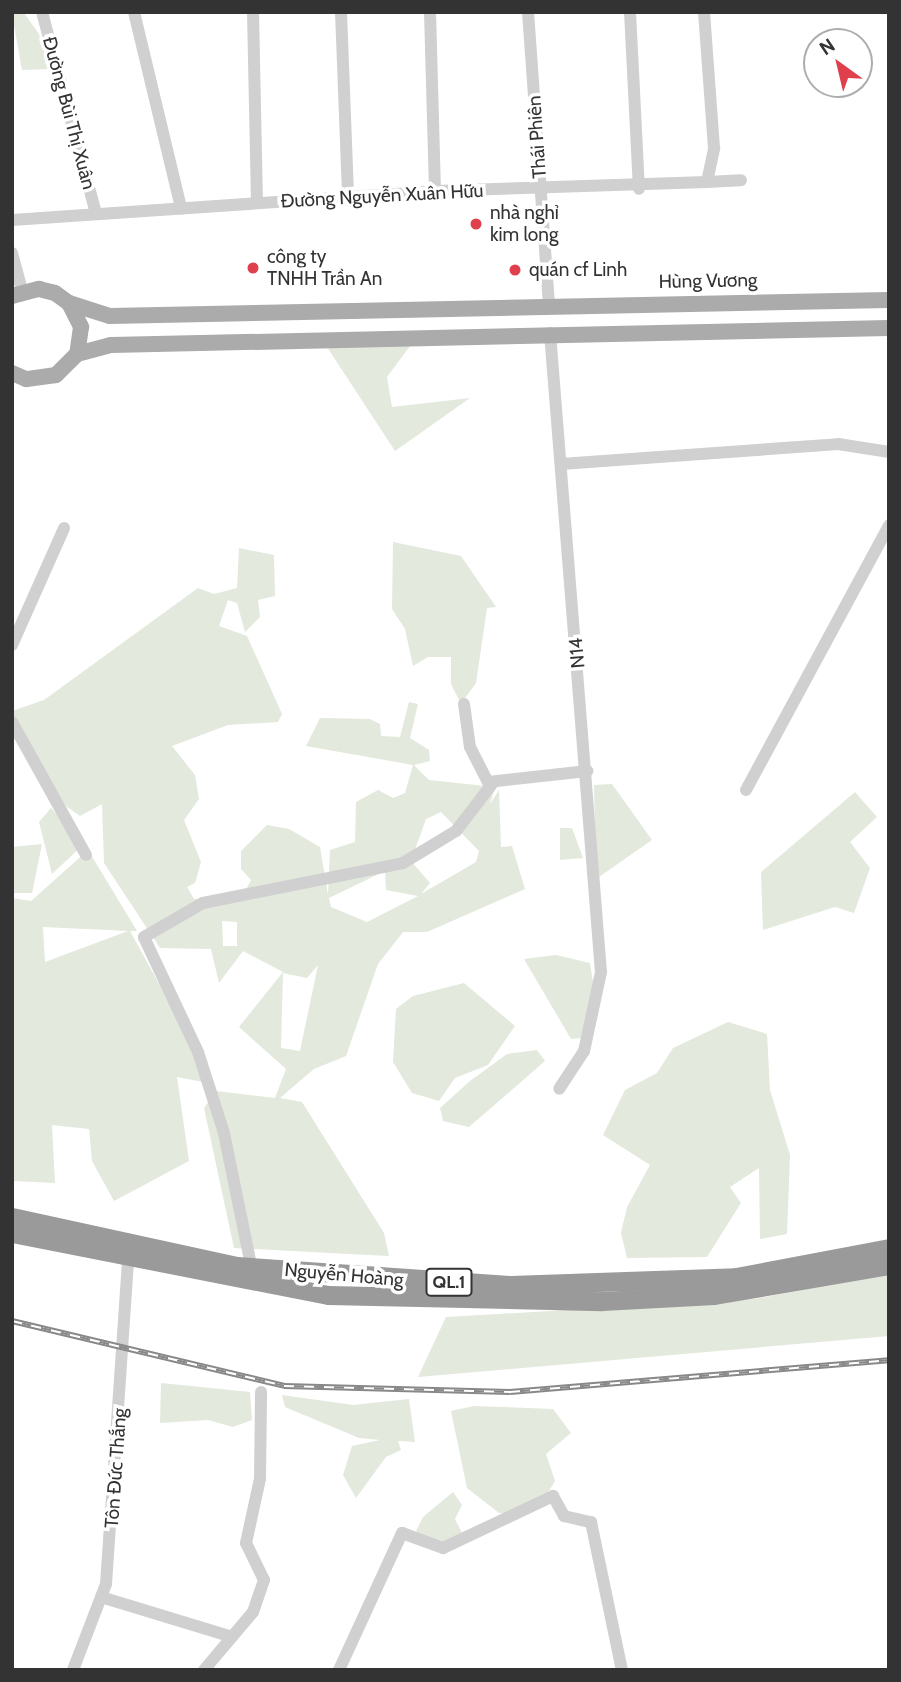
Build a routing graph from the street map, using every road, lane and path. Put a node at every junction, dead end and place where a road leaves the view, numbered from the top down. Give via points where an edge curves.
1 (42, 12) edge
2 (134, 12) edge
3 (253, 12) edge
4 (341, 12) edge
5 (429, 12) edge
6 (528, 12) edge
7 (630, 12) edge
8 (704, 12) edge
9 (741, 180) dead end
10 (707, 182) junction
11 (540, 187) junction
12 (639, 189) junction
13 (435, 191) junction
14 (348, 197) junction
15 (257, 203) junction
16 (181, 208) junction
17 (96, 214) junction
18 (12, 220) edge
19 (12, 253) edge
20 (17, 294) edge
21 (889, 300) edge
22 (69, 303) junction
23 (549, 304) junction
24 (889, 328) edge
25 (550, 333) junction
26 (76, 354) junction
27 (12, 373) edge
28 (889, 452) edge
29 (561, 464) junction
30 (889, 525) edge
31 (64, 528) dead end
32 (12, 645) edge
33 (464, 704) dead end
34 (12, 722) edge
35 (587, 771) junction
36 (492, 784) junction
37 (746, 790) dead end
38 (86, 855) dead end
39 (559, 1088) dead end
40 (12, 1217) edge
41 (12, 1233) edge
42 (889, 1248) edge
43 (128, 1260) junction
44 (251, 1265) junction
45 (889, 1265) edge
46 (261, 1392) dead end
47 (102, 1597) junction
48 (229, 1636) junction
49 (73, 1670) edge
50 (204, 1670) edge
51 (339, 1670) edge
52 (622, 1670) edge

1 - 17 street, Đường Bùi Thị Xuân
2 - 16 street
3 - 15 street
4 - 14 street
5 - 13 street
6 - 11 street, Thái Phiên
7 - 12 street
8 - 10 street via 714,148
9 - 10 street, Đường Nguyễn Xuân Hữu
10 - 12 street, Đường Nguyễn Xuân Hữu
11 - 12 street, Đường Nguyễn Xuân Hữu
11 - 13 street, Đường Nguyễn Xuân Hữu
11 - 23 street, Thái Phiên
13 - 14 street, Đường Nguyễn Xuân Hữu
14 - 15 street, Đường Nguyễn Xuân Hữu
15 - 16 street, Đường Nguyễn Xuân Hữu
16 - 17 street, Đường Nguyễn Xuân Hữu
17 - 18 street, Đường Nguyễn Xuân Hữu
19 - 20 street
20 - 22 main road, Hùng Vương via 55,293
21 - 23 main road, Hùng Vương
22 - 23 main road, Hùng Vương via 110,316
22 - 26 main road via 80,327
23 - 25 main road
24 - 25 main road
25 - 26 main road via 111,345
25 - 29 street, N14
26 - 27 main road via 56,375 26,379
28 - 29 street via 838,444
29 - 35 street, N14
30 - 37 street
31 - 32 street
33 - 36 street via 470,747
34 - 38 street
35 - 36 street
35 - 39 street, N14 via 601,972 584,1051
36 - 44 street via 456,831 403,863 203,903 144,937 198,1052 224,1133
40 - 44 highway, Nguyễn Hoàng / QL.1
41 - 43 highway, Nguyễn Hoàng / QL.1
42 - 44 highway, Nguyễn Hoàng / QL.1 via 807,1266 660,1284 342,1278
43 - 45 highway, Nguyễn Hoàng / QL.1 via 328,1295 602,1301 808,1284
43 - 47 street, Tôn Đức Thắng via 113,1525
46 - 48 street via 260,1479 246,1544 264,1580 253,1612
47 - 48 street
47 - 49 street, Tôn Đức Thắng
48 - 50 street
51 - 52 street via 402,1533 443,1548 552,1496 564,1516 590,1522

